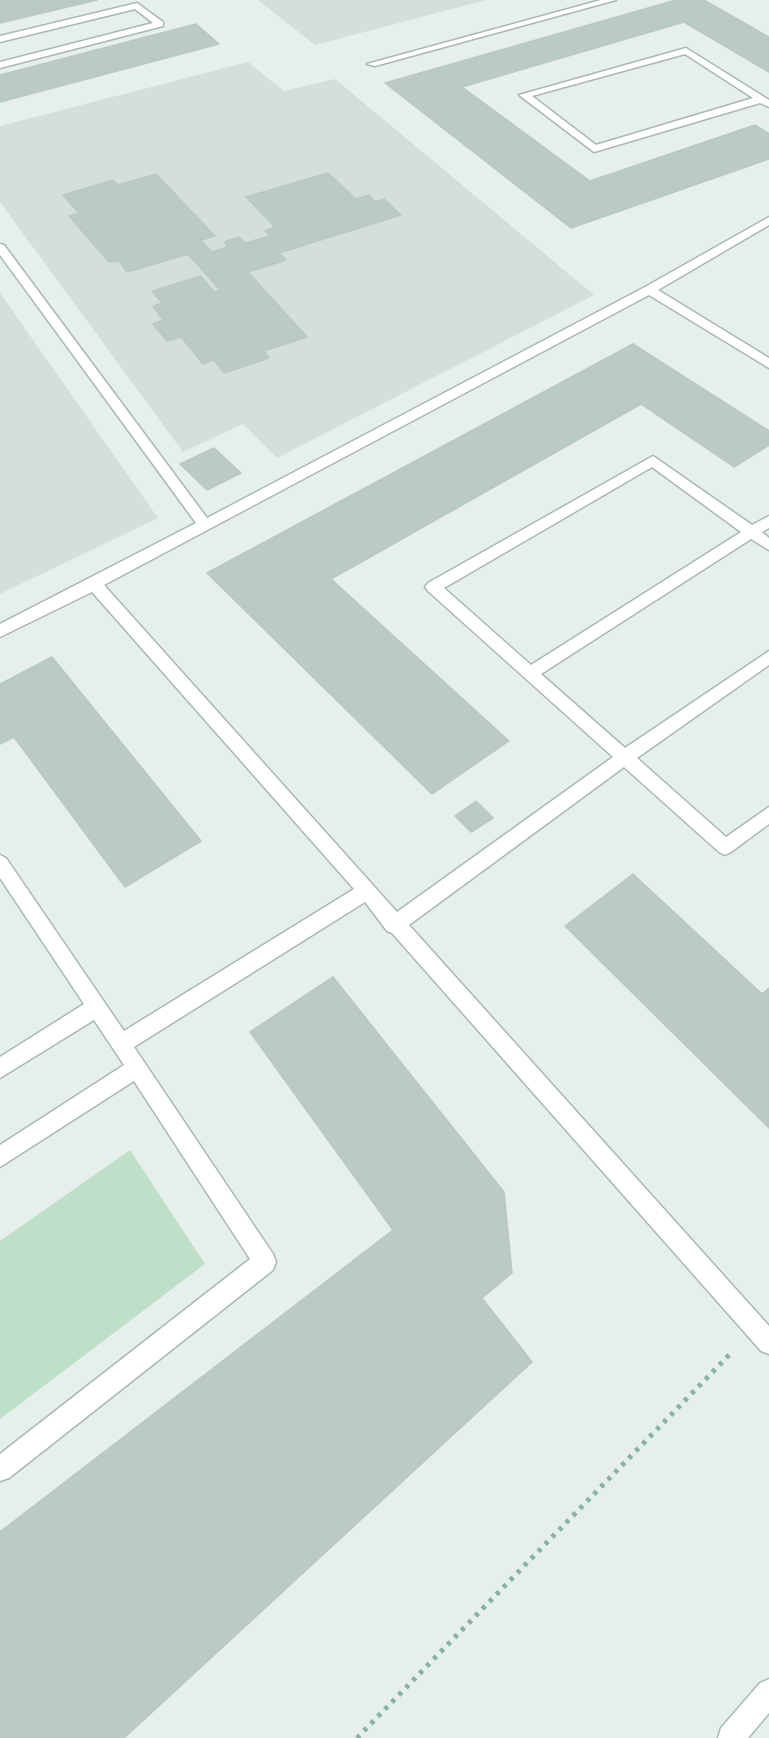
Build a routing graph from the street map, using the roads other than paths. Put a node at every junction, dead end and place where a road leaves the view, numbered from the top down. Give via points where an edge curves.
1 (611, 0) edge
2 (0, 39) edge
3 (372, 64) dead end
4 (0, 65) edge
5 (765, 101) edge
6 (769, 220) edge
7 (0, 247) edge
8 (648, 290) junction
9 (769, 364) edge
10 (769, 521) edge
11 (206, 526) junction
12 (751, 532) junction
13 (769, 545) edge
14 (94, 584) junction
15 (0, 631) edge
16 (769, 657) edge
17 (530, 673) junction
18 (624, 758) junction
19 (769, 814) edge
20 (0, 863) edge
21 (365, 892) junction
22 (394, 925) junction
23 (97, 1007) junction
24 (121, 1044) junction
25 (0, 1068) edge
26 (136, 1068) junction
27 (0, 1157) edge
28 (762, 1336) edge
29 (0, 1469) edge
30 (769, 1692) edge
31 (731, 1738) edge

1 - 3 street
2 - 4 street via 137,6 160,24
5 - 5 street via 686,51 524,95 594,149
6 - 8 street
7 - 11 street
8 - 9 street
8 - 11 street
10 - 12 street
11 - 14 street
12 - 13 street
12 - 17 street
12 - 17 street via 653,461 433,587
14 - 15 street
14 - 21 street
16 - 18 street
17 - 18 street
18 - 19 street via 725,847
18 - 22 street
20 - 23 street
21 - 22 street
21 - 24 street
22 - 28 street
23 - 24 street
23 - 25 street
24 - 26 street
26 - 27 street
26 - 29 street via 265,1262
30 - 31 street

